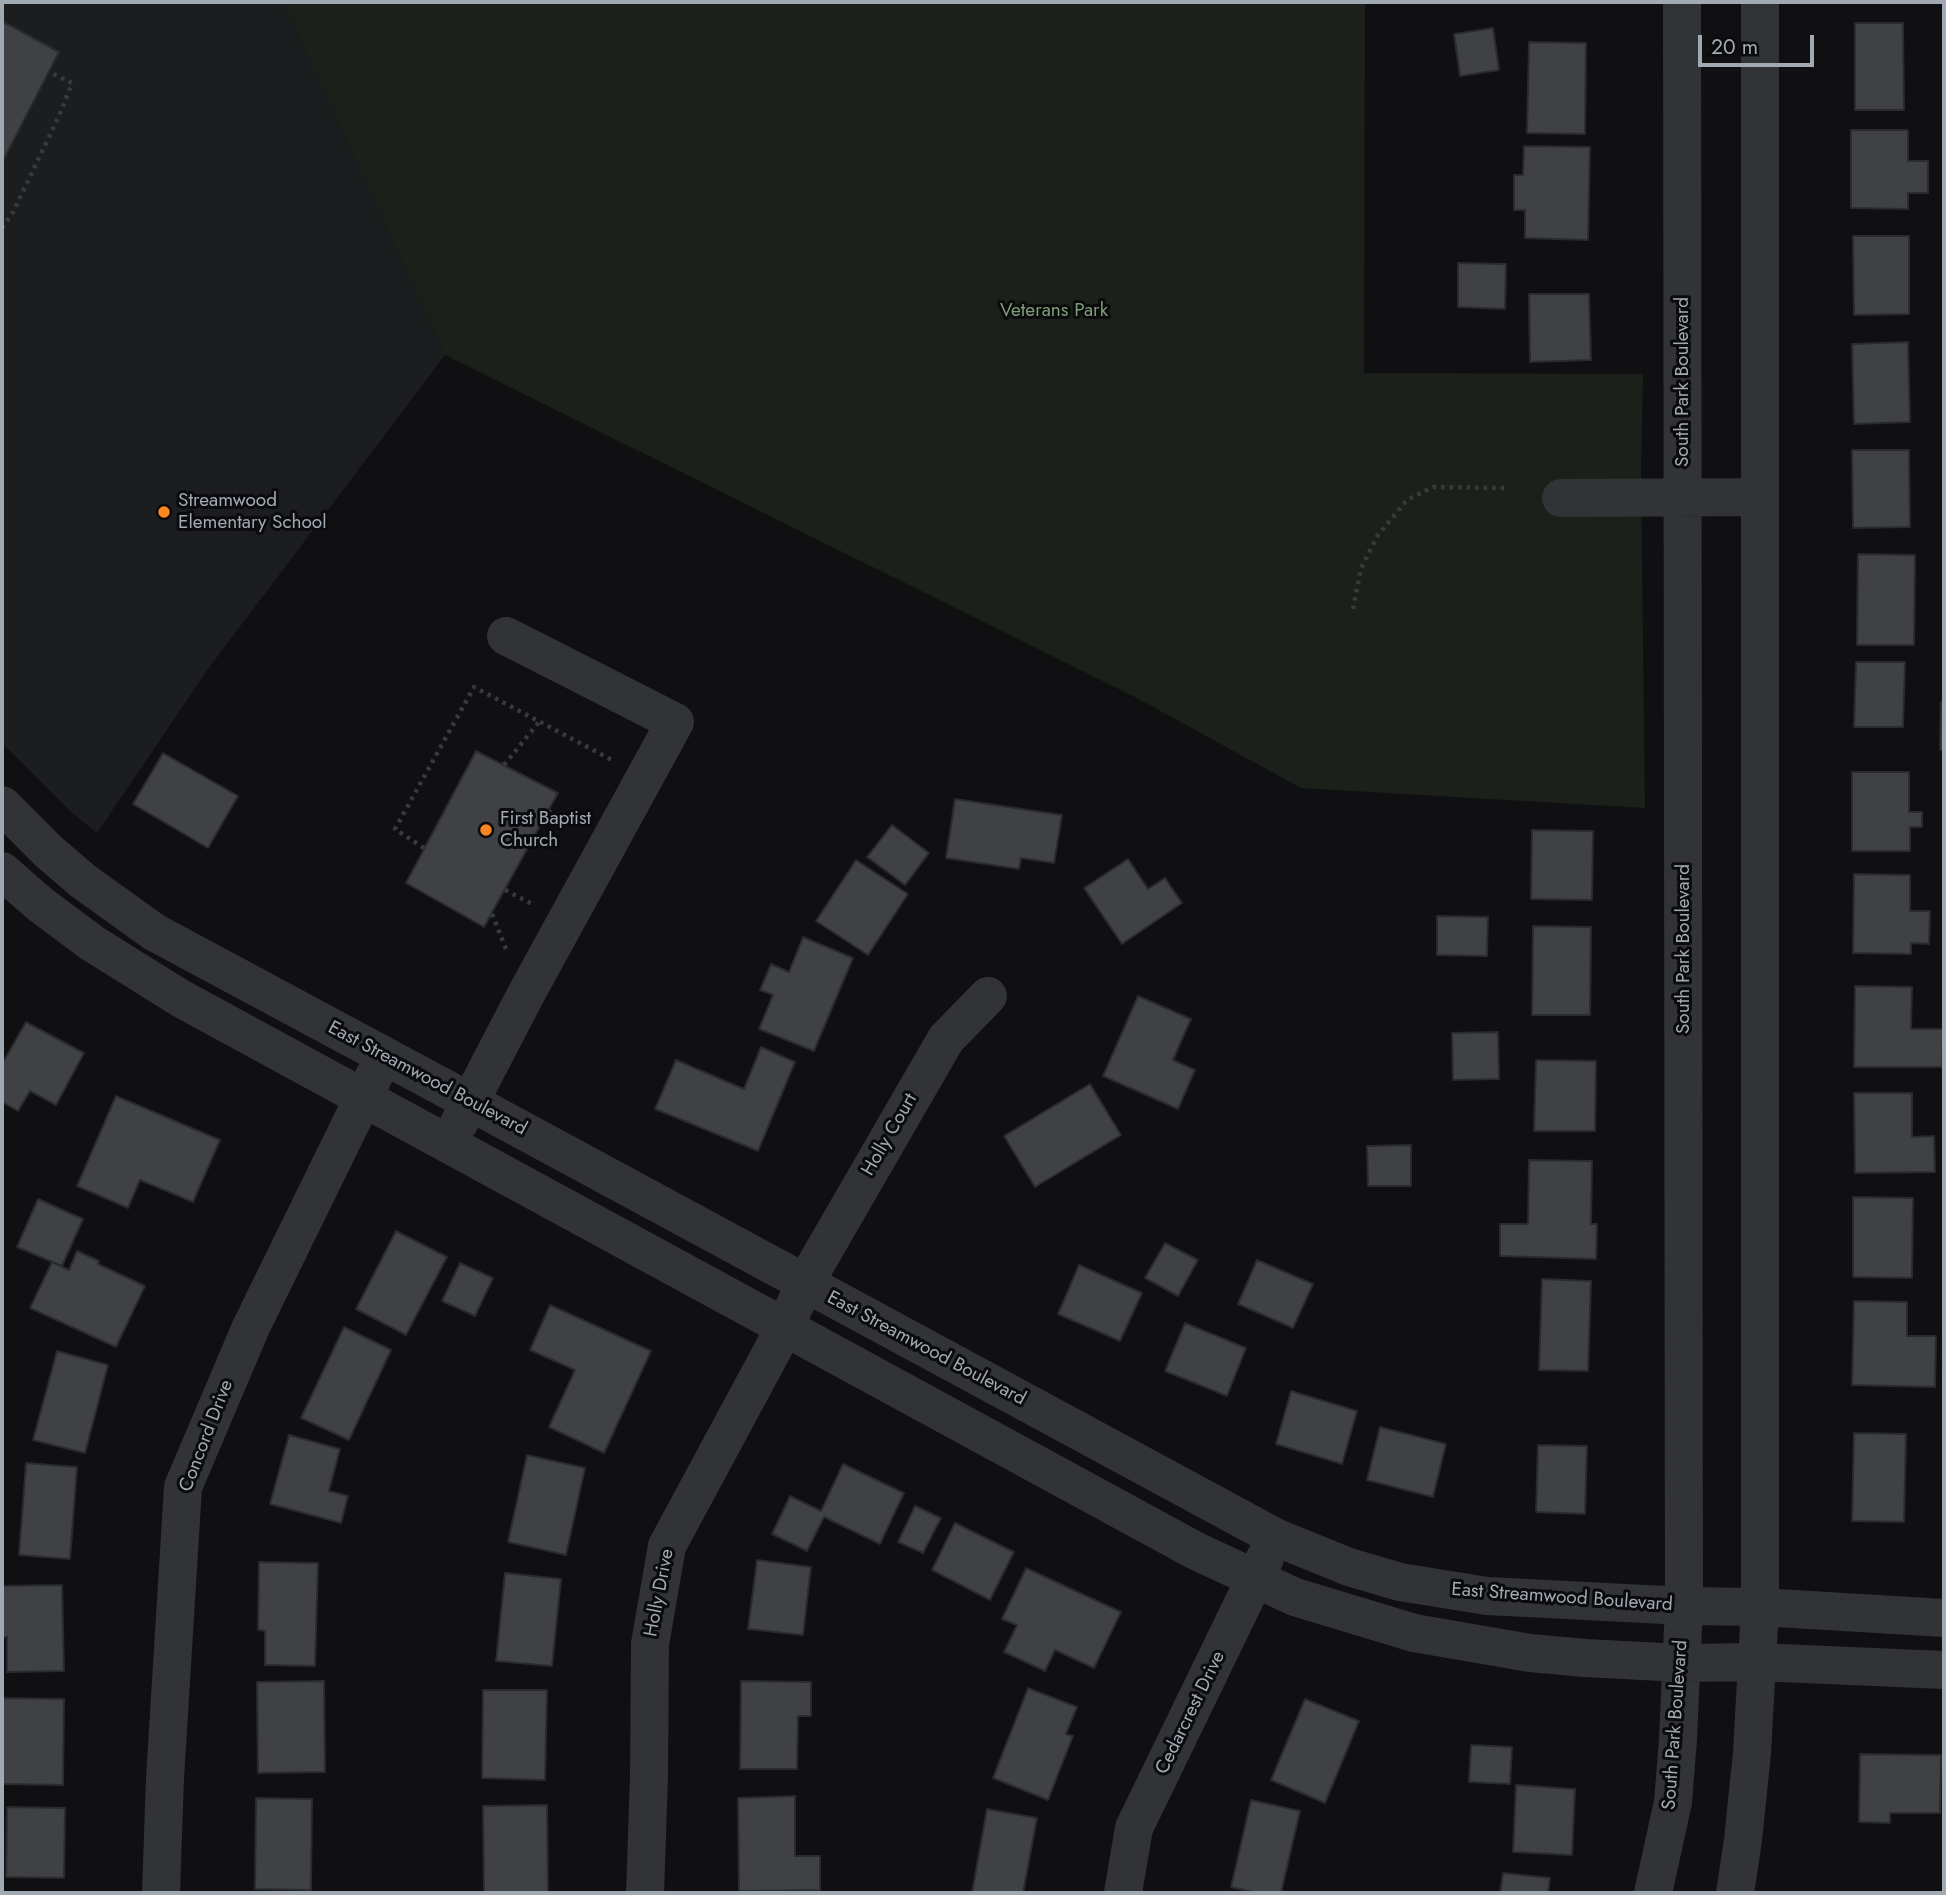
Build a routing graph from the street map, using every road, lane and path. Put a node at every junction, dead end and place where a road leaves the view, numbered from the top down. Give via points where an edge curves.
1 (1682, 2) edge
2 (1760, 2) edge
3 (49, 72) dead end
4 (2, 228) edge
5 (1504, 488) dead end
6 (1760, 497) junction
7 (1561, 498) dead end
8 (1684, 499) junction
9 (1353, 608) dead end
10 (506, 636) dead end
11 (539, 722) junction
12 (619, 764) dead end
13 (504, 765) dead end
14 (2, 805) edge
15 (424, 848) dead end
16 (2, 871) edge
17 (988, 996) dead end
18 (384, 1055) junction
19 (362, 1098) junction
20 (470, 1102) junction
21 (448, 1145) junction
22 (805, 1283) junction
23 (785, 1327) junction
24 (1275, 1537) junction
25 (1256, 1580) junction
26 (1684, 1606) junction
27 (1760, 1607) junction
28 (1944, 1618) edge
29 (1757, 1662) junction
30 (1681, 1663) junction
31 (1944, 1670) edge
32 (161, 1893) edge
33 (645, 1893) edge
34 (1123, 1893) edge
35 (1653, 1893) edge
36 (1735, 1893) edge

1 - 8 street, South Park Boulevard
2 - 6 street
3 - 4 path via 72,83
5 - 9 path via 1433,487 1407,500 1378,535 1361,569
6 - 8 street
6 - 27 street
7 - 8 street
8 - 26 street, South Park Boulevard
10 - 20 street via 675,722
11 - 12 path
11 - 13 path
11 - 15 path via 474,687 395,829
14 - 18 street, East Streamwood Boulevard via 83,881 154,932
16 - 19 street via 71,928 131,968
17 - 22 street, Holly Court via 946,1039
18 - 19 street, Concord Drive
18 - 20 street, East Streamwood Boulevard
19 - 21 street
19 - 32 street, Concord Drive via 251,1326 183,1487
20 - 21 street
20 - 22 street, East Streamwood Boulevard
21 - 23 street
22 - 23 street, Holly Drive
22 - 24 street, East Streamwood Boulevard
23 - 25 street
23 - 33 street, Holly Drive via 667,1546 650,1644
24 - 25 street, Cedarcrest Drive
24 - 26 street, East Streamwood Boulevard via 1349,1567 1436,1589
25 - 30 street via 1331,1610 1414,1633 1531,1653
25 - 34 street, Cedarcrest Drive via 1134,1828
26 - 27 street, East Streamwood Boulevard
26 - 30 street, South Park Boulevard
27 - 28 street, East Streamwood Boulevard
27 - 29 street
29 - 30 street
29 - 31 street
29 - 36 street via 1744,1840
30 - 35 street, South Park Boulevard via 1673,1801

